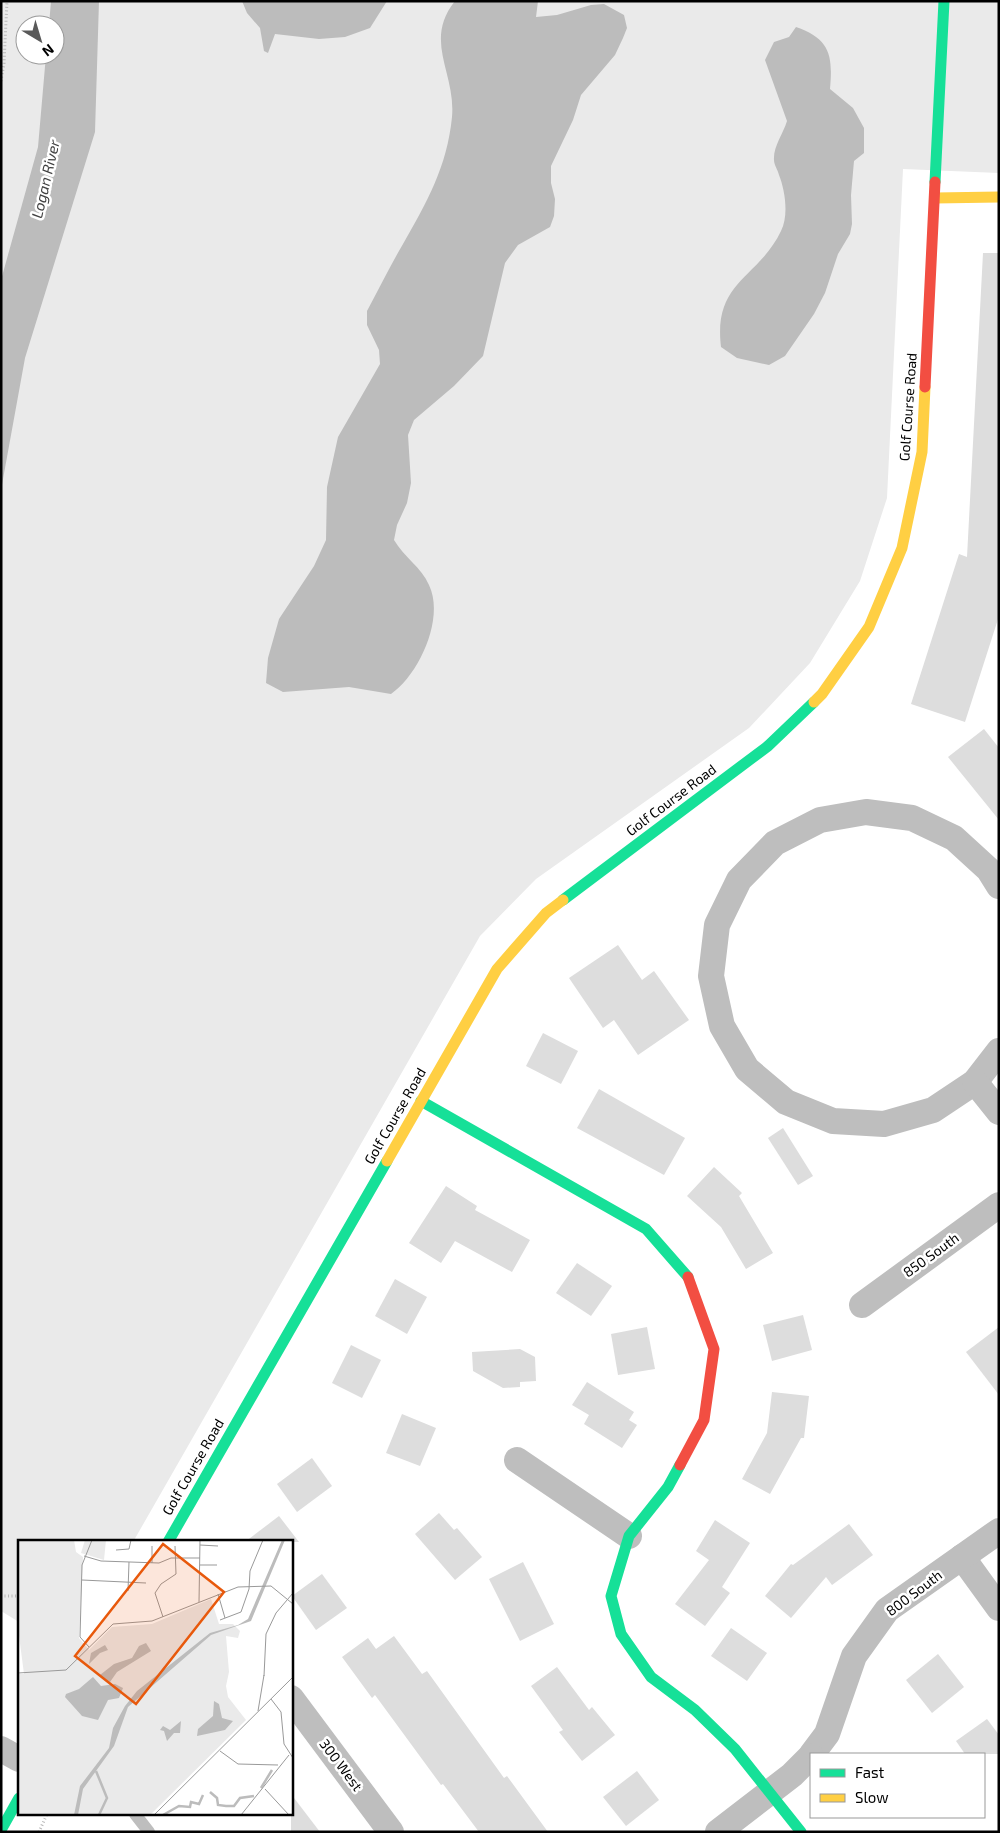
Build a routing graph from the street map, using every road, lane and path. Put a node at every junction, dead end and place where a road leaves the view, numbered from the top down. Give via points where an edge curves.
1 (7, 1) edge
2 (944, 1) edge
3 (1, 81) edge
4 (935, 198) junction
5 (999, 198) edge
6 (999, 886) edge
7 (999, 1051) edge
8 (975, 1082) junction
9 (420, 1101) junction
10 (999, 1112) edge
11 (999, 1205) edge
12 (862, 1305) dead end
13 (517, 1460) dead end
14 (999, 1531) edge
15 (629, 1536) junction
16 (171, 1540) edge
17 (962, 1557) junction
18 (1, 1596) edge
19 (18, 1596) edge
20 (999, 1608) edge
21 (292, 1699) edge
22 (1, 1749) edge
23 (813, 1753) edge
24 (18, 1758) edge
25 (810, 1758) edge
26 (770, 1792) junction
27 (18, 1800) edge
28 (46, 1816) edge
29 (137, 1816) edge
30 (1, 1830) edge
31 (39, 1832) edge
32 (149, 1832) edge
33 (391, 1832) edge
34 (718, 1832) edge
35 (801, 1832) edge

1 - 3 path
2 - 4 street, Golf Course Road
4 - 5 street
4 - 9 street, Golf Course Road via 922,452 902,548 869,627 822,694 768,746 546,912 497,969
6 - 8 street via 989,870 954,838 912,818 866,812 820,820 775,843 739,880 717,925 711,976 722,1026 748,1069 786,1102 834,1121 884,1124 933,1110
7 - 8 street
8 - 10 street
9 - 15 street via 646,1229 689,1278 714,1349 704,1420 668,1487
9 - 16 street, Golf Course Road
11 - 12 street, 850 South
13 - 15 street
14 - 17 street, 800 South
15 - 26 street via 612,1596 622,1634 651,1676 695,1710 735,1749
17 - 20 street
17 - 23 street, 800 South via 887,1610 854,1656 827,1734
18 - 19 path
21 - 33 street, 300 West
22 - 24 street
25 - 26 street, 800 South
26 - 34 street, 800 South
26 - 35 street
27 - 30 street
28 - 31 path
29 - 32 lane

